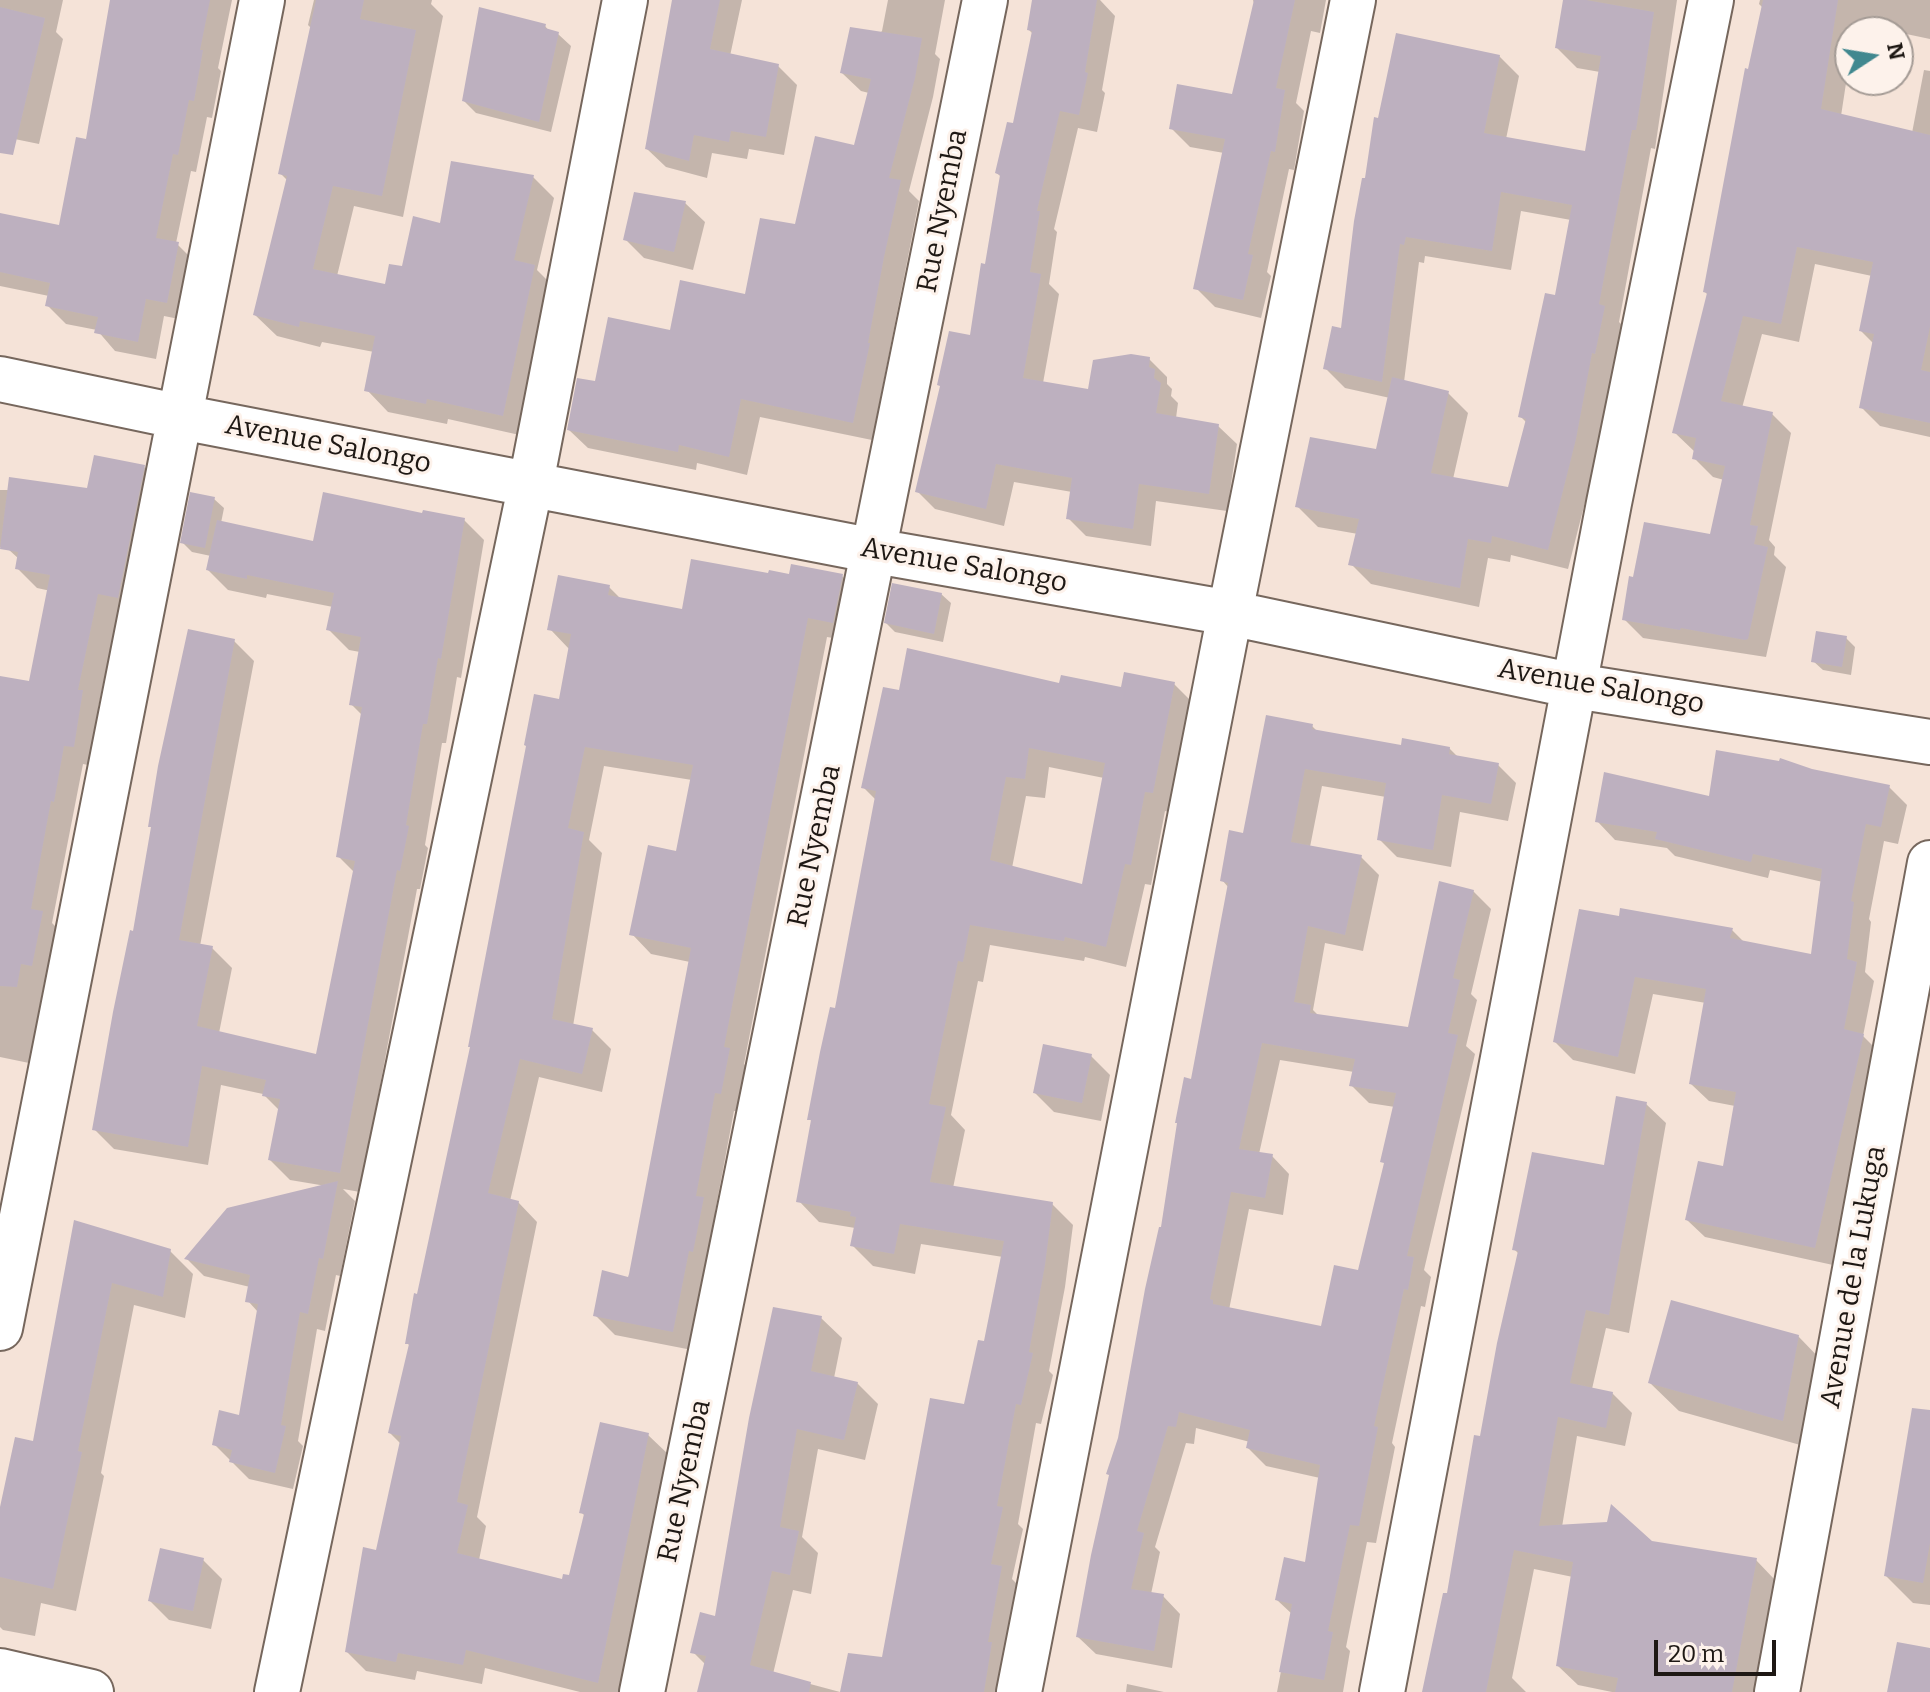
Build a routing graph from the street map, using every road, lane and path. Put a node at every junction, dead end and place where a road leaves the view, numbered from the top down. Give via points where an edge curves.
1 (262, 0) edge
2 (625, 0) edge
3 (985, 0) edge
4 (1353, 0) edge
5 (1711, 0) edge
6 (0, 379) edge
7 (181, 417) junction
8 (531, 483) junction
9 (875, 551) junction
10 (1230, 613) junction
11 (1575, 686) junction
12 (1930, 742) edge
13 (1930, 863) edge
14 (0, 1328) edge
15 (0, 1671) edge
16 (91, 1692) edge
17 (277, 1692) edge
18 (642, 1692) edge
19 (1019, 1692) edge
20 (1382, 1692) edge
21 (1777, 1692) edge

1 - 7 street
2 - 8 street
3 - 9 street, Rue Nyemba
4 - 10 street
5 - 11 street
6 - 7 street, Avenue Salongo
7 - 8 street, Avenue Salongo
7 - 14 street
8 - 9 street, Avenue Salongo
8 - 17 street
9 - 10 street, Avenue Salongo
9 - 18 street, Rue Nyemba
10 - 11 street, Avenue Salongo
10 - 19 street
11 - 12 street, Avenue Salongo
11 - 20 street
13 - 21 street, Avenue de la Lukuga
15 - 16 street

